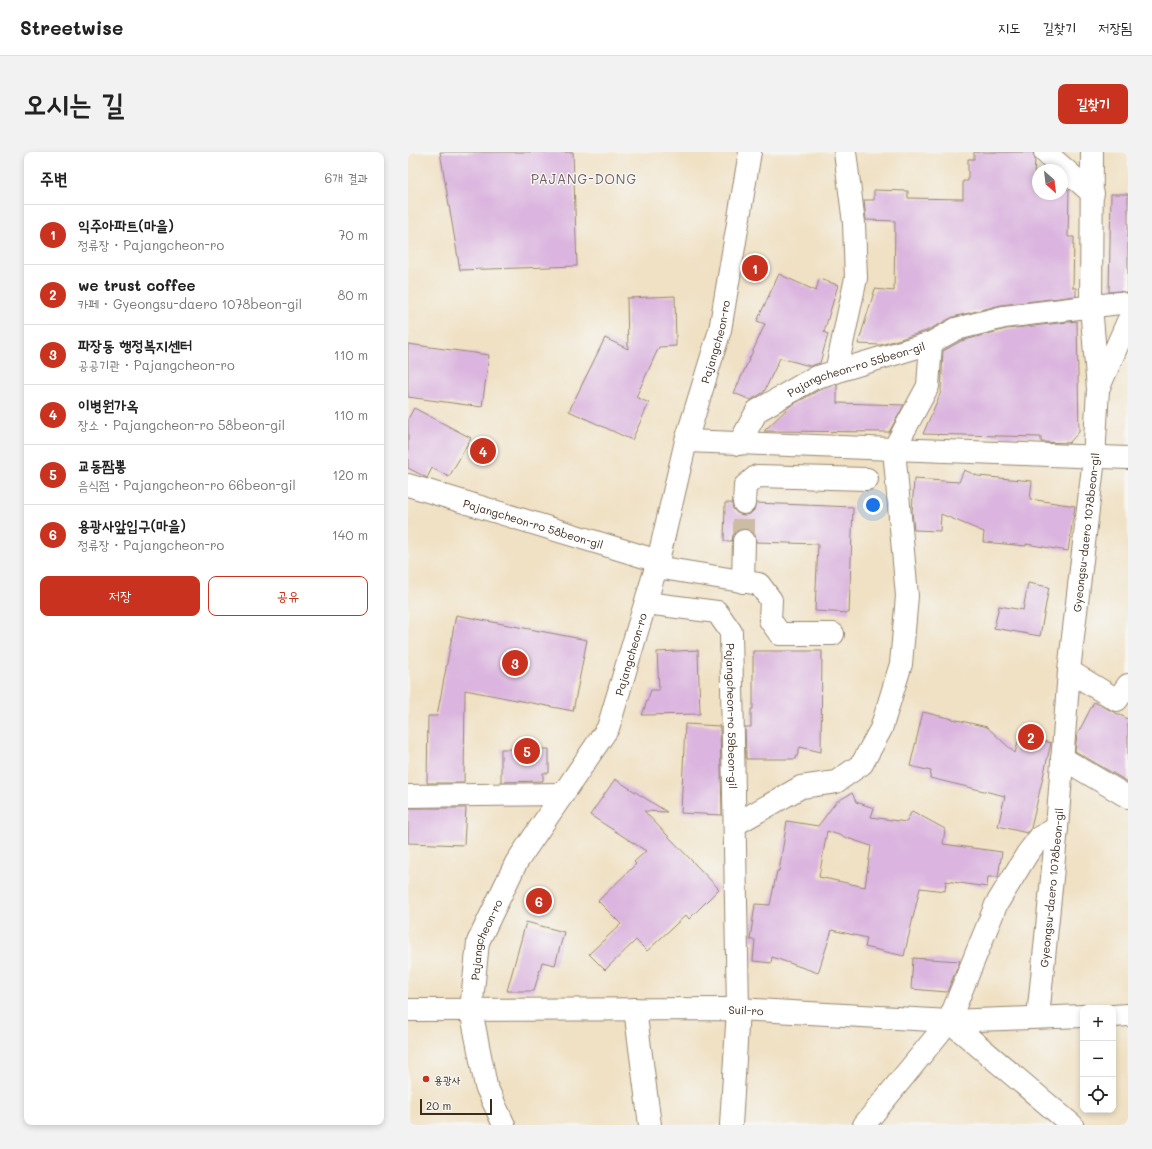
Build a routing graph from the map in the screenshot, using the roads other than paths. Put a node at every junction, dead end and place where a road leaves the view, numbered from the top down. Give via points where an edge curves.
1 (750, 152) edge
2 (845, 152) edge
3 (1045, 152) edge
4 (1092, 152) edge
5 (1093, 194) junction
6 (1092, 306) junction
7 (1128, 306) edge
8 (1128, 321) edge
9 (931, 343) junction
10 (836, 372) junction
11 (1098, 390) junction
12 (686, 442) junction
13 (739, 444) junction
14 (894, 449) junction
15 (1094, 458) junction
16 (1128, 458) edge
17 (866, 479) dead end
18 (408, 485) edge
19 (744, 503) tunnel mouth
20 (744, 541) tunnel mouth
21 (657, 564) junction
22 (743, 582) junction
23 (646, 603) junction
24 (833, 634) dead end
25 (1069, 671) junction
26 (1128, 685) edge
27 (1062, 758) junction
28 (563, 794) junction
29 (408, 796) edge
30 (1128, 796) edge
31 (736, 824) junction
32 (1057, 828) junction
33 (635, 1009) junction
34 (738, 1009) junction
35 (408, 1010) edge
36 (471, 1010) junction
37 (1128, 1015) edge
38 (1080, 1016) edge
39 (1116, 1016) edge
40 (1038, 1017) junction
41 (948, 1021) junction
42 (504, 1125) edge
43 (650, 1125) edge
44 (731, 1125) edge
45 (864, 1125) edge
46 (1072, 1125) edge

1 - 12 street, Pajangcheon-ro via 720,330
2 - 10 street via 854,223 856,278
3 - 5 street
4 - 5 street, Gyeongsu-daero 1078beon-gil
5 - 6 street, Gyeongsu-daero 1078beon-gil
6 - 7 street via 1120,303
6 - 9 street via 1004,317 956,329
6 - 11 street, Gyeongsu-daero 1078beon-gil
8 - 11 street
9 - 10 street, Pajangcheon-ro 55beon-gil
9 - 14 street, Pajangcheon-ro 55beon-gil via 928,386
10 - 13 street, Pajangcheon-ro 55beon-gil via 814,378 757,411
11 - 15 street, Gyeongsu-daero 1078beon-gil
12 - 13 street
12 - 21 street, Pajangcheon-ro
13 - 14 street
14 - 15 street
14 - 31 street via 907,596 901,664 881,729 862,764 836,782 801,787
15 - 16 street
15 - 25 street, Gyeongsu-daero 1078beon-gil
17 - 19 street via 757,476 744,486
18 - 21 street, Pajangcheon-ro 58beon-gil
20 - 22 street
21 - 22 street, Pajangcheon-ro 58beon-gil
21 - 23 street, Pajangcheon-ro
22 - 24 street, Pajangcheon-ro 58beon-gil via 759,584 771,600 770,620 780,634
23 - 28 street, Pajangcheon-ro via 608,728
23 - 31 street, Pajangcheon-ro 59beon-gil via 717,612 731,632
25 - 26 street via 1117,700
25 - 27 street, Gyeongsu-daero 1078beon-gil
27 - 30 street
27 - 32 street, Gyeongsu-daero 1078beon-gil
28 - 29 street
28 - 36 street, Pajangcheon-ro via 516,863 478,942
31 - 34 street, Pajangcheon-ro 59beon-gil
32 - 40 street, Gyeongsu-daero 1078beon-gil
32 - 41 street via 1040,837 996,906
33 - 34 street, Suil-ro
33 - 36 street, Suil-ro
33 - 43 street
34 - 41 street, Suil-ro
34 - 44 street, Pajangcheon-ro 59beon-gil
35 - 36 street, Suil-ro
36 - 42 street, Pajangcheon-ro via 486,1086
37 - 39 street
38 - 40 street, Suil-ro
40 - 41 street, Suil-ro
41 - 45 street
41 - 46 street

